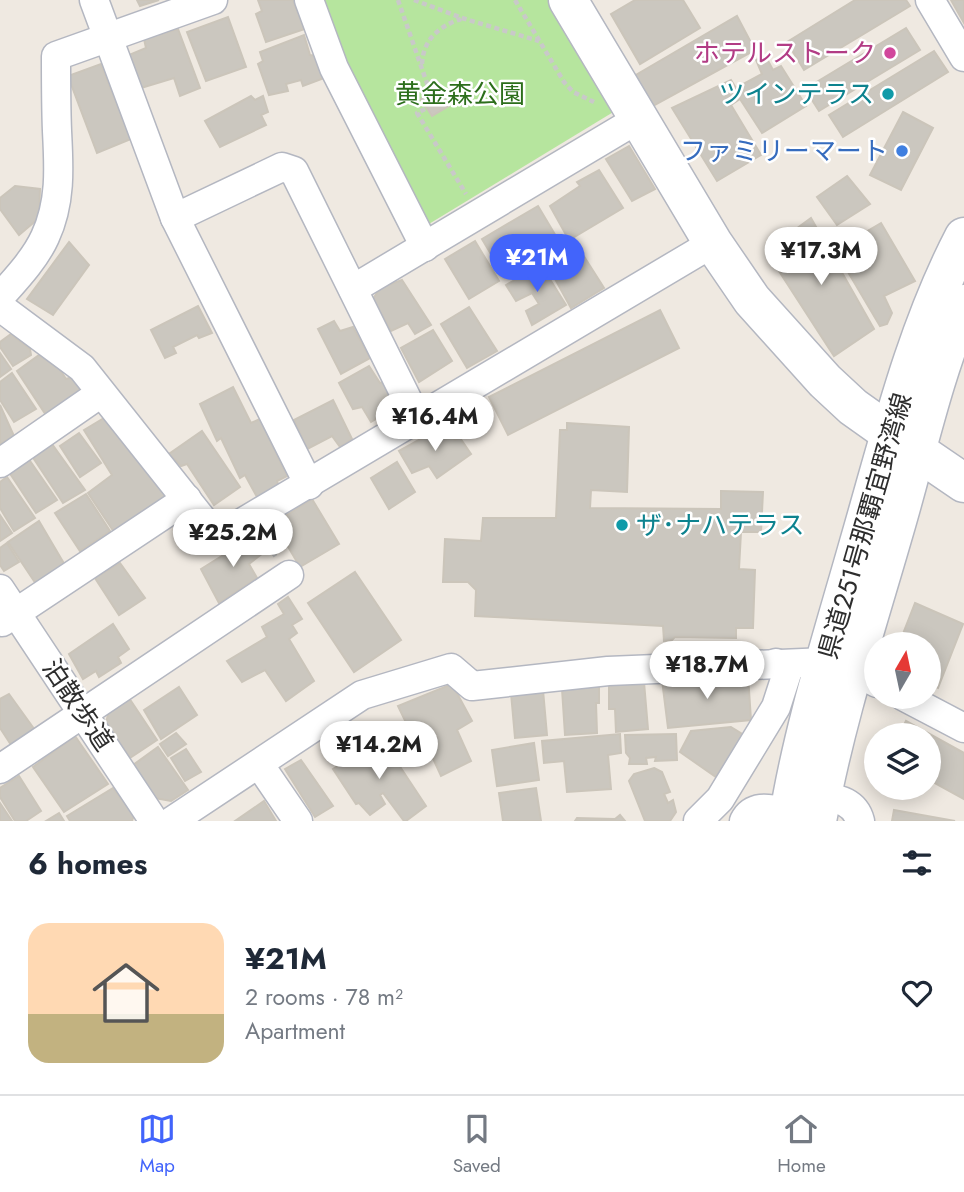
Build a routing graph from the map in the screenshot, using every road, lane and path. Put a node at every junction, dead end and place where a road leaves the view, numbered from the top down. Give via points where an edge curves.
1 (94, 0) edge
2 (213, 0) edge
3 (309, 0) edge
4 (398, 0) edge
5 (414, 0) edge
6 (515, 0) edge
7 (568, 0) edge
8 (930, 0) edge
9 (462, 18) junction
10 (107, 37) junction
11 (540, 42) junction
12 (964, 57) edge
13 (422, 68) junction
14 (428, 86) dead end
15 (601, 105) dead end
16 (425, 109) dead end
17 (639, 119) junction
18 (471, 204) dead end
19 (175, 218) junction
20 (964, 237) edge
21 (713, 243) junction
22 (425, 247) junction
23 (353, 289) junction
24 (0, 297) edge
25 (964, 304) edge
26 (0, 307) edge
27 (101, 393) junction
28 (417, 419) junction
29 (904, 443) junction
30 (0, 463) edge
31 (964, 483) edge
32 (309, 485) junction
33 (187, 499) junction
34 (289, 575) dead end
35 (0, 589) edge
36 (8, 618) edge
37 (776, 663) junction
38 (852, 672) edge
39 (928, 709) edge
40 (84, 713) junction
41 (964, 728) edge
42 (258, 764) junction
43 (0, 769) edge
44 (804, 812) edge
45 (154, 821) edge
46 (172, 821) edge
47 (298, 821) edge
48 (698, 821) edge
49 (744, 821) edge
50 (860, 821) edge

1 - 10 street
2 - 10 street
3 - 22 street via 334,68
4 - 13 path
5 - 9 path
6 - 11 path
7 - 17 main road
8 - 12 street
9 - 11 path
9 - 13 path via 434,34 424,50
10 - 19 street
10 - 24 street via 56,56 60,169 53,219 21,274
11 - 15 path via 573,92
13 - 14 path
16 - 18 path via 417,113
17 - 21 main road
17 - 22 street
19 - 23 street via 282,167 294,171
19 - 32 street
20 - 29 main road, 県道251号那覇宜野湾線 via 926,320
21 - 28 street
21 - 29 main road via 786,340 852,407
22 - 23 street
23 - 28 street
25 - 29 main road, 県道251号那覇宜野湾線 via 940,372
26 - 27 street via 82,368
27 - 30 street
27 - 33 street
28 - 32 street
29 - 31 main road
29 - 38 main road, 県道251号那覇宜野湾線
32 - 33 street via 228,531 210,529
33 - 36 street
34 - 40 street
35 - 36 street, 泊散歩道
36 - 40 street, 泊散歩道
37 - 38 street
37 - 42 street via 608,671 472,687 451,668 362,695
37 - 48 street via 787,673 776,707 720,799
38 - 44 main road, 県道251号那覇宜野湾線
39 - 41 street
40 - 43 street
40 - 45 street, 泊散歩道
42 - 46 street
42 - 47 street
44 - 49 street via 761,808
44 - 50 street via 843,800

